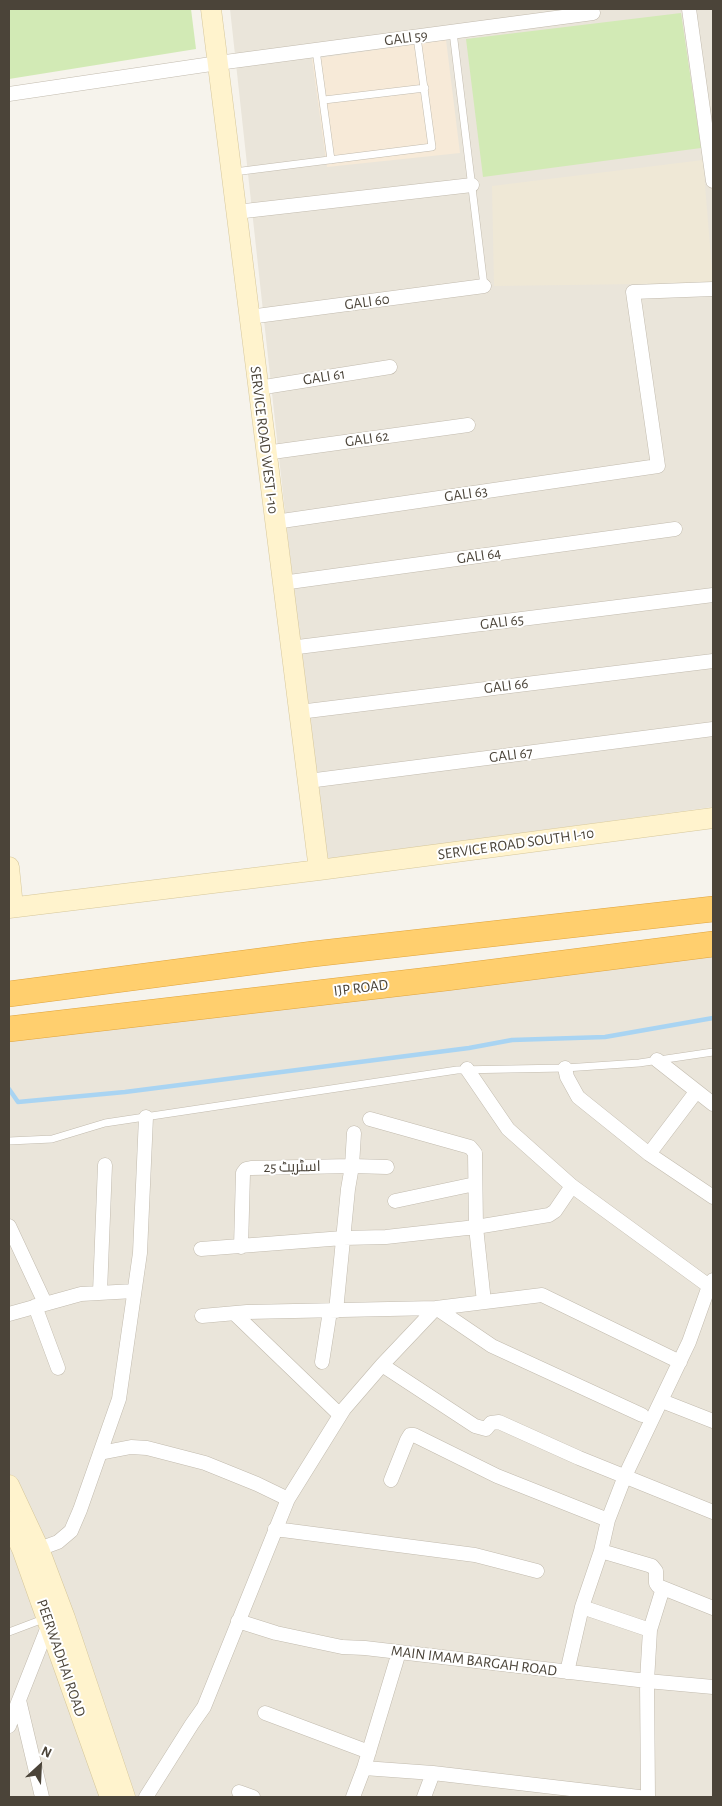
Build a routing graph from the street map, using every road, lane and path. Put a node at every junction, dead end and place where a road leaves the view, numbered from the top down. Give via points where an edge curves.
1 (211, 9) edge
2 (689, 9) edge
3 (593, 11) edge
4 (452, 32) junction
5 (417, 37) junction
6 (316, 50) junction
7 (218, 63) junction
8 (425, 88) junction
9 (9, 94) edge
10 (324, 100) junction
11 (331, 160) junction
12 (231, 172) junction
13 (713, 181) edge
14 (472, 185) junction
15 (236, 212) junction
16 (484, 286) joint
17 (713, 289) edge
18 (249, 317) junction
19 (390, 367) dead end
20 (258, 388) junction
21 (468, 425) dead end
22 (265, 453) junction
23 (275, 522) junction
24 (675, 529) dead end
25 (282, 583) junction
26 (713, 596) edge
27 (290, 648) junction
28 (713, 660) edge
29 (298, 712) junction
30 (713, 729) edge
31 (308, 781) junction
32 (713, 818) edge
33 (9, 867) edge
34 (319, 870) junction
35 (11, 907) edge
36 (713, 909) edge
37 (713, 944) edge
38 (9, 994) edge
39 (9, 1029) edge
40 (713, 1052) edge
41 (657, 1060) junction
42 (565, 1068) junction
43 (467, 1069) junction
44 (696, 1092) junction
45 (713, 1104) edge
46 (146, 1117) junction
47 (370, 1119) dead end
48 (354, 1133) dead end
49 (9, 1141) edge
50 (649, 1154) junction
51 (105, 1165) dead end
52 (352, 1166) junction
53 (387, 1167) dead end
54 (475, 1184) junction
55 (572, 1186) junction
56 (713, 1197) edge
57 (395, 1201) dead end
58 (9, 1226) edge
59 (476, 1227) junction
60 (343, 1238) junction
61 (241, 1247) junction
62 (201, 1249) dead end
63 (712, 1285) edge
64 (134, 1291) junction
65 (100, 1292) junction
66 (484, 1302) junction
67 (40, 1305) junction
68 (436, 1308) junction
69 (333, 1311) junction
70 (9, 1314) edge
71 (235, 1314) junction
72 (202, 1316) dead end
73 (322, 1362) dead end
74 (680, 1362) junction
75 (382, 1365) junction
76 (58, 1368) dead end
77 (662, 1401) junction
78 (340, 1415) junction
79 (642, 1415) dead end
80 (713, 1421) edge
81 (100, 1453) junction
82 (625, 1476) junction
83 (391, 1480) dead end
84 (9, 1485) edge
85 (288, 1499) junction
86 (713, 1512) edge
87 (608, 1520) junction
88 (9, 1521) edge
89 (275, 1529) junction
90 (31, 1549) junction
91 (601, 1551) junction
92 (537, 1570) dead end
93 (663, 1588) junction
94 (582, 1607) junction
95 (713, 1608) edge
96 (48, 1621) junction
97 (238, 1621) junction
98 (650, 1630) junction
99 (9, 1632) edge
100 (399, 1652) junction
101 (567, 1672) junction
102 (647, 1681) junction
103 (713, 1687) edge
104 (20, 1700) junction
105 (265, 1713) dead end
106 (9, 1726) edge
107 (369, 1752) junction
108 (364, 1768) junction
109 (433, 1773) junction
110 (239, 1792) dead end
111 (42, 1797) edge
112 (110, 1797) edge
113 (125, 1797) edge
114 (146, 1797) edge
115 (253, 1797) edge
116 (353, 1797) edge
117 (424, 1797) edge
118 (639, 1797) edge
119 (648, 1797) edge

1 - 7 main road, SERVICE ROAD WEST I-10
2 - 13 street
3 - 4 street, GALI 59
4 - 5 street, GALI 59
4 - 14 lane
5 - 6 street, GALI 59
5 - 8 lane
6 - 7 street, GALI 59
6 - 10 lane
7 - 9 street, GALI 59
7 - 12 main road, SERVICE ROAD WEST I-10
8 - 10 lane
8 - 11 lane via 432,147
10 - 11 lane
11 - 12 lane
12 - 15 main road, SERVICE ROAD WEST I-10
14 - 15 street
14 - 16 lane
15 - 18 main road, SERVICE ROAD WEST I-10
16 - 18 street, GALI 60
17 - 23 street, GALI 63 via 633,292 658,466
18 - 20 main road, SERVICE ROAD WEST I-10
19 - 20 street, GALI 61
20 - 22 main road, SERVICE ROAD WEST I-10
21 - 22 street, GALI 62
22 - 23 main road, SERVICE ROAD WEST I-10
23 - 25 main road, SERVICE ROAD WEST I-10
24 - 25 street, GALI 64
25 - 27 main road, SERVICE ROAD WEST I-10
26 - 27 street, GALI 65
27 - 29 main road, SERVICE ROAD WEST I-10
28 - 29 street, GALI 66
29 - 31 main road, SERVICE ROAD WEST I-10
30 - 31 street, GALI 67
31 - 34 main road, SERVICE ROAD WEST I-10
32 - 34 main road, SERVICE ROAD SOUTH I-10
33 - 35 main road
34 - 35 main road, SERVICE ROAD SOUTH I-10
36 - 38 highway via 313,954
37 - 39 highway, IJP ROAD
40 - 41 lane
41 - 42 lane
41 - 44 street
42 - 43 lane
42 - 50 street via 578,1097
43 - 46 lane
43 - 55 street via 508,1129
44 - 45 street
44 - 50 street
46 - 49 lane via 104,1122 52,1139
46 - 64 street via 140,1253
47 - 54 street via 470,1147 475,1153
48 - 52 street
50 - 56 street
51 - 65 street
52 - 53 street, اسٹریٹ 25
52 - 60 street
52 - 61 street, اسٹریٹ 25 via 246,1169 243,1173
54 - 57 street
54 - 59 street
55 - 59 street via 549,1215
55 - 63 street
58 - 67 street
59 - 60 street via 386,1237
59 - 66 street
60 - 61 street
60 - 69 street
61 - 62 street
63 - 74 street
64 - 65 street
64 - 81 street via 120,1399
65 - 67 street
66 - 68 street
66 - 74 street via 542,1295
67 - 70 street
67 - 76 street
68 - 69 street
68 - 75 street
68 - 79 street via 492,1346
69 - 71 street
69 - 73 street
71 - 72 street
71 - 78 street
74 - 77 street
75 - 78 street
75 - 82 street via 475,1426 486,1428 499,1422
77 - 80 street
77 - 82 street
78 - 85 street
81 - 85 street via 131,1447 147,1448 205,1463
81 - 90 street via 71,1531 58,1542
82 - 86 street
82 - 87 street
83 - 87 street via 407,1440 414,1435 497,1476
84 - 90 main road
85 - 89 street
87 - 91 street
88 - 90 main road, PEERWADHAI ROAD
89 - 92 street via 475,1555
89 - 97 street
90 - 96 main road, PEERWADHAI ROAD
90 - 113 main road via 65,1618
91 - 93 street via 652,1566 656,1571 656,1585
91 - 94 street
93 - 95 street
93 - 98 street
94 - 98 street
94 - 101 street
96 - 99 lane
96 - 104 street
96 - 112 main road, PEERWADHAI ROAD
97 - 100 street, MAIN IMAM BARGAH ROAD via 314,1642
97 - 114 street via 204,1708
98 - 102 street
100 - 101 street, MAIN IMAM BARGAH ROAD
100 - 107 street
101 - 102 street, MAIN IMAM BARGAH ROAD
102 - 103 street, MAIN IMAM BARGAH ROAD
102 - 119 street
104 - 106 street
104 - 111 street
105 - 107 street
107 - 108 street
108 - 109 street
108 - 116 street
109 - 117 street
109 - 118 street
110 - 115 street

